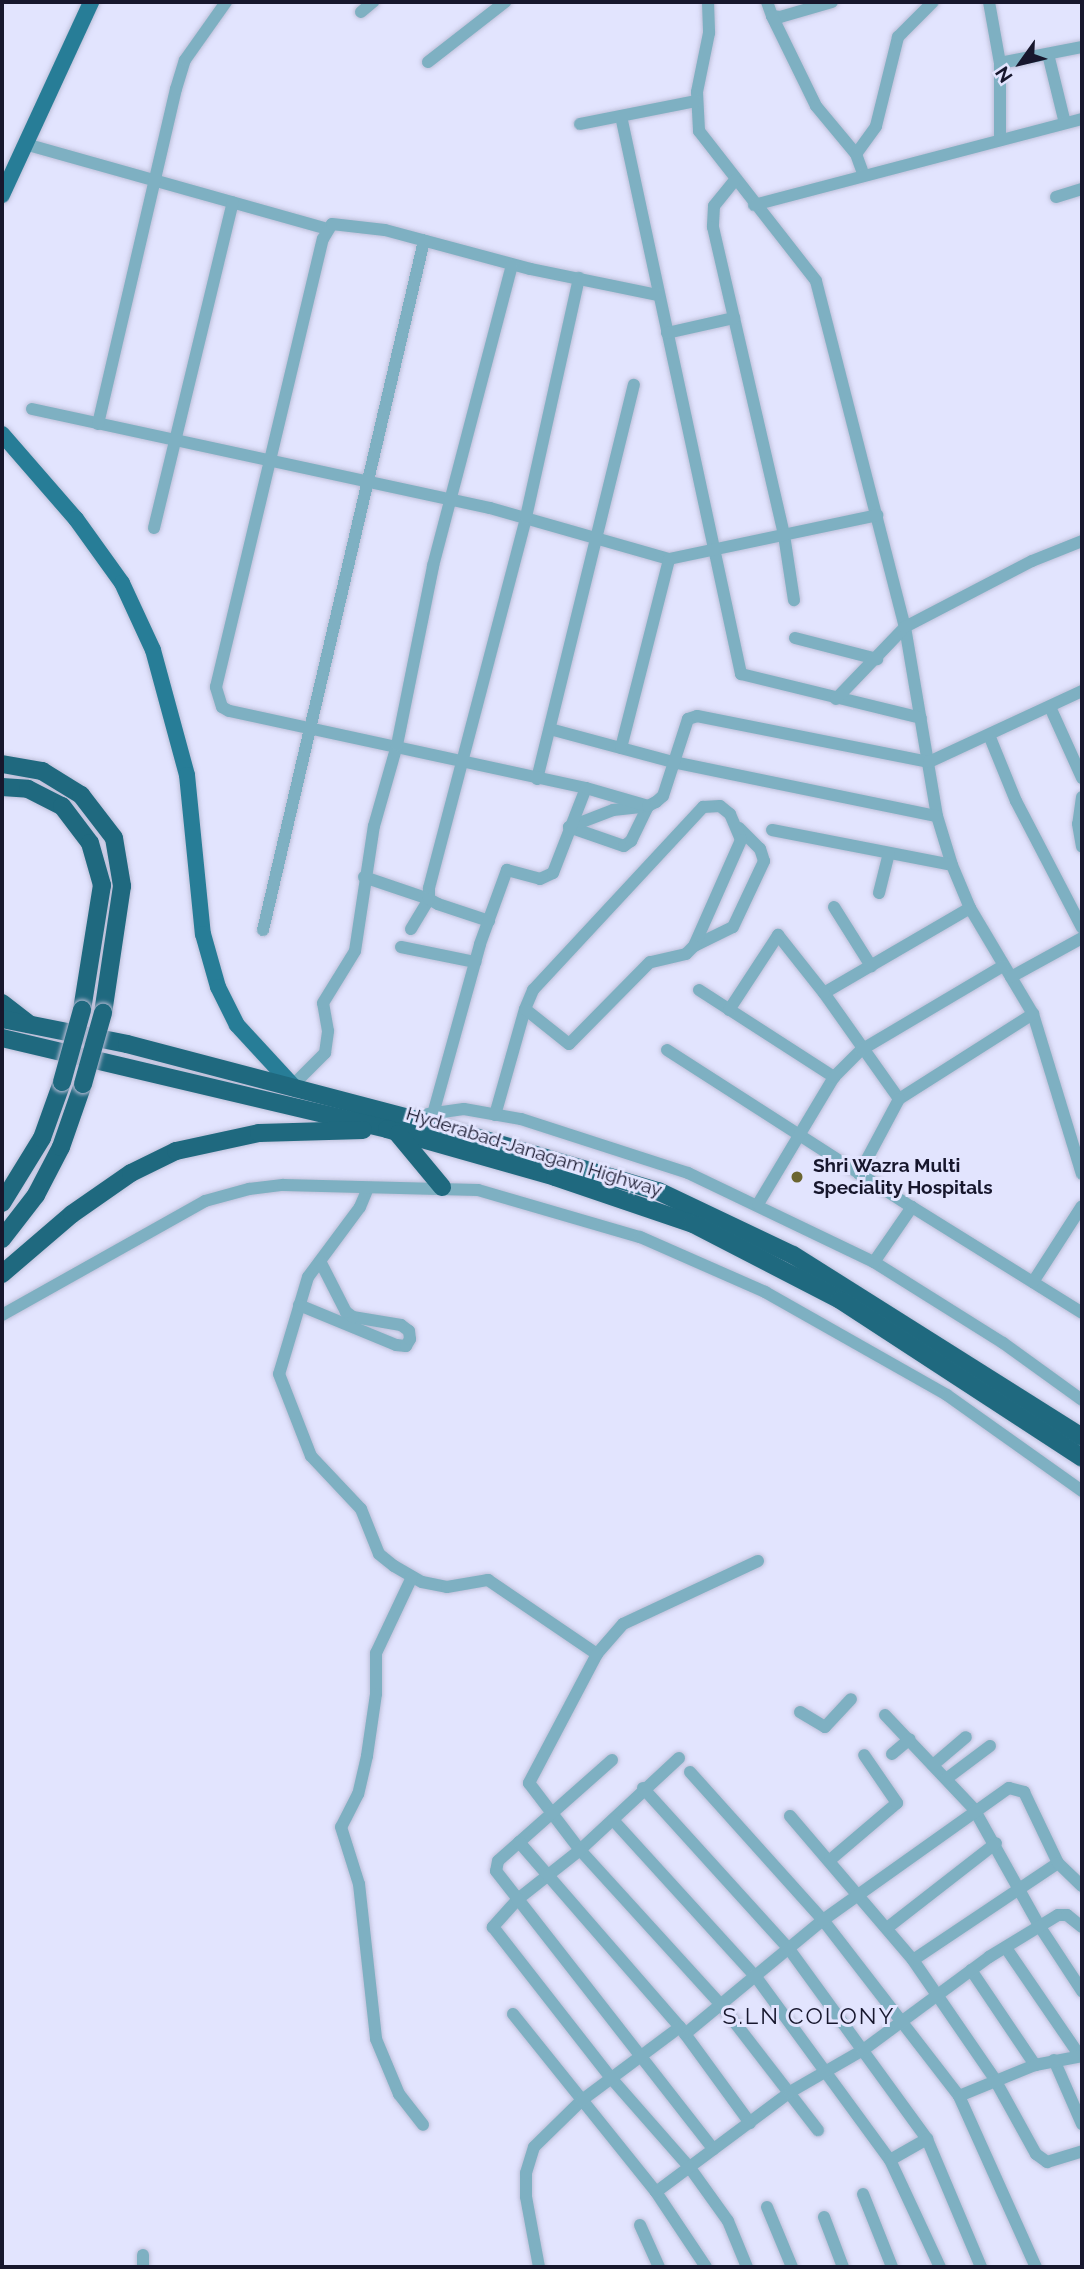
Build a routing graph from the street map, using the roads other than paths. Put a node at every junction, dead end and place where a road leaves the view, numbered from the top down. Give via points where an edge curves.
1 (91, 2) edge
2 (226, 2) edge
3 (373, 2) edge
4 (505, 2) edge
5 (708, 2) edge
6 (767, 2) edge
7 (832, 2) edge
8 (933, 2) edge
9 (989, 2) edge
10 (361, 12) dead end
11 (772, 16) junction
12 (1082, 47) edge
13 (1048, 54) junction
14 (428, 62) dead end
15 (1000, 64) junction
16 (696, 101) junction
17 (621, 116) junction
18 (1082, 118) edge
19 (1065, 123) junction
20 (580, 124) dead end
21 (1000, 140) junction
22 (25, 144) junction
23 (856, 154) junction
24 (864, 176) junction
25 (735, 180) junction
26 (155, 181) junction
27 (1082, 189) edge
28 (2, 195) edge
29 (1056, 197) dead end
30 (233, 202) junction
31 (754, 205) junction
32 (327, 229) junction
33 (424, 241) junction
34 (512, 265) junction
35 (579, 278) junction
36 (658, 295) junction
37 (734, 317) junction
38 (667, 332) junction
39 (634, 385) dead end
40 (32, 409) dead end
41 (98, 424) junction
42 (2, 434) edge
43 (174, 442) junction
44 (273, 459) junction
45 (365, 483) junction
46 (451, 503) junction
47 (877, 515) junction
48 (526, 517) junction
49 (154, 528) dead end
50 (784, 535) junction
51 (599, 539) junction
52 (1082, 541) edge
53 (714, 552) junction
54 (669, 559) junction
55 (794, 600) dead end
56 (905, 627) junction
57 (795, 638) dead end
58 (877, 659) junction
59 (1082, 691) edge
60 (836, 699) junction
61 (1049, 707) junction
62 (921, 718) junction
63 (309, 727) junction
64 (550, 729) junction
65 (989, 735) junction
66 (397, 745) junction
67 (621, 748) junction
68 (463, 760) junction
69 (673, 762) junction
70 (929, 762) junction
71 (2, 764) edge
72 (1082, 778) edge
73 (537, 779) junction
74 (2, 787) edge
75 (586, 788) junction
76 (1082, 797) edge
77 (648, 806) junction
78 (937, 816) junction
79 (569, 827) junction
80 (739, 828) junction
81 (772, 830) dead end
82 (1082, 847) edge
83 (889, 853) junction
84 (952, 865) junction
85 (364, 877) junction
86 (879, 893) dead end
87 (429, 899) junction
88 (834, 907) dead end
89 (971, 908) junction
90 (489, 921) junction
91 (1082, 928) edge
92 (411, 929) dead end
93 (263, 930) dead end
94 (1082, 938) edge
95 (694, 946) junction
96 (401, 947) dead end
97 (475, 962) junction
98 (871, 966) junction
99 (1003, 966) junction
100 (1011, 977) junction
101 (699, 990) dead end
102 (824, 993) junction
103 (2, 1003) edge
104 (525, 1009) junction
105 (729, 1010) junction
106 (1033, 1014) junction
107 (2, 1019) edge
108 (29, 1024) junction
109 (2, 1038) edge
110 (667, 1050) dead end
111 (861, 1050) junction
112 (834, 1077) junction
113 (296, 1089) junction
114 (899, 1099) junction
115 (433, 1114) junction
116 (495, 1115) junction
117 (407, 1118) junction
118 (393, 1132) junction
119 (800, 1134) junction
120 (859, 1174) junction
121 (1082, 1174) edge
122 (442, 1187) junction
123 (368, 1188) junction
124 (2, 1203) edge
125 (758, 1204) junction
126 (1082, 1206) edge
127 (912, 1207) junction
128 (2, 1239) edge
129 (320, 1261) junction
130 (874, 1262) junction
131 (2, 1274) edge
132 (1033, 1282) junction
133 (299, 1306) junction
134 (1082, 1313) edge
135 (2, 1315) edge
136 (1082, 1400) edge
137 (1082, 1437) edge
138 (1082, 1458) edge
139 (1082, 1491) edge
140 (758, 1561) dead end
141 (412, 1577) junction
142 (597, 1654) junction
143 (851, 1699) dead end
144 (800, 1712) dead end
145 (885, 1715) dead end
146 (966, 1737) dead end
147 (910, 1739) junction
148 (990, 1746) dead end
149 (892, 1754) dead end
150 (864, 1755) dead end
151 (679, 1758) dead end
152 (612, 1760) dead end
153 (933, 1765) junction
154 (690, 1772) dead end
155 (946, 1779) junction
156 (643, 1788) junction
157 (974, 1809) junction
158 (550, 1814) junction
159 (790, 1816) dead end
160 (613, 1820) junction
161 (519, 1842) junction
162 (996, 1843) junction
163 (580, 1850) junction
164 (830, 1860) junction
165 (1058, 1863) junction
166 (551, 1874) junction
167 (1082, 1886) edge
168 (1018, 1887) junction
169 (860, 1893) junction
170 (518, 1899) junction
171 (823, 1920) junction
172 (1040, 1927) junction
173 (1082, 1927) edge
174 (887, 1928) junction
175 (1006, 1948) junction
176 (789, 1949) junction
177 (913, 1960) junction
178 (971, 1970) junction
179 (756, 1977) junction
180 (1082, 1991) edge
181 (936, 1996) junction
182 (722, 2006) junction
183 (513, 2014) dead end
184 (901, 2020) junction
185 (683, 2031) junction
186 (863, 2050) junction
187 (642, 2055) junction
188 (1081, 2056) edge
189 (1054, 2060) junction
190 (1035, 2065) junction
191 (825, 2073) junction
192 (611, 2078) junction
193 (994, 2078) junction
194 (790, 2092) junction
195 (959, 2096) junction
196 (582, 2100) junction
197 (750, 2123) junction
198 (1082, 2124) edge
199 (423, 2125) dead end
200 (818, 2130) dead end
201 (926, 2139) junction
202 (713, 2149) junction
203 (1082, 2151) edge
204 (890, 2160) junction
205 (690, 2168) junction
206 (656, 2192) junction
207 (863, 2194) dead end
208 (767, 2207) dead end
209 (824, 2217) dead end
210 (640, 2225) dead end
211 (539, 2267) edge
212 (659, 2267) edge
213 (706, 2267) edge
214 (747, 2267) edge
215 (792, 2267) edge
216 (843, 2267) edge
217 (892, 2267) edge
218 (940, 2267) edge
219 (981, 2267) edge
220 (1036, 2267) edge

1 - 22 main road
2 - 26 street via 185,60
3 - 10 street
4 - 14 street
5 - 16 street via 709,33
6 - 11 street
7 - 11 street via 788,16
8 - 23 street via 898,37 876,126
9 - 15 street
11 - 23 street via 816,106
12 - 13 street
13 - 15 street
13 - 19 street
15 - 21 street
16 - 17 street
16 - 25 street via 699,131
17 - 20 street
17 - 36 street
18 - 19 street
19 - 21 street
21 - 24 street
22 - 26 street
22 - 28 main road
23 - 24 street
24 - 31 street
25 - 31 street
25 - 37 street via 714,206 713,227
26 - 30 street
26 - 41 street
27 - 29 street
30 - 32 street
30 - 43 street
31 - 47 street via 816,281
32 - 33 street via 337,222
32 - 44 street
33 - 34 street
33 - 45 street
34 - 35 street
34 - 46 street
35 - 36 street
35 - 48 street
36 - 38 street
37 - 38 street
37 - 50 street
38 - 53 street
39 - 51 street
40 - 41 street
41 - 43 street
42 - 113 main road via 76,519 122,583 153,650 187,775 203,934 218,987 237,1026
43 - 44 street
43 - 49 street
44 - 45 street
44 - 63 street via 217,697 229,711
45 - 46 street
45 - 63 street
46 - 48 street
46 - 66 street via 433,566
47 - 50 street
47 - 56 street
48 - 51 street
48 - 68 street
50 - 53 street
50 - 55 street
51 - 54 street
51 - 64 street
52 - 56 street via 1032,561
53 - 54 street
53 - 60 street via 741,674
54 - 67 street
56 - 58 street
56 - 62 street
57 - 58 street
58 - 60 street
59 - 61 street
60 - 62 street
61 - 65 street
61 - 72 street
62 - 70 street
63 - 66 street
63 - 93 street
64 - 67 street
64 - 73 street
65 - 70 street
65 - 91 street via 1016,801
66 - 68 street
66 - 85 street
67 - 69 street
68 - 73 street
68 - 87 street
69 - 70 street via 685,721 697,716
69 - 77 street via 663,796
69 - 78 street
70 - 78 street
71 - 128 highway, bridge via 42,771 81,795 114,838 122,886 103,1013 83,1084 61,1147 36,1195
73 - 75 street
74 - 124 highway, bridge via 28,789 62,806 90,843 102,884 82,1010 62,1082 42,1138
75 - 77 street
75 - 79 street
76 - 82 street via 1078,824
77 - 79 street via 613,810
77 - 79 street via 629,844
78 - 84 street
79 - 90 street via 549,877 507,870
80 - 95 street via 741,840
80 - 95 street via 760,849 764,861 733,927
80 - 104 street via 720,806 703,807 533,990
81 - 83 street
83 - 84 street
83 - 86 street
84 - 89 street
85 - 87 street
85 - 113 street via 355,951 323,1003 328,1031 325,1053
87 - 90 street
87 - 92 street
88 - 98 street
89 - 98 street
89 - 99 street
90 - 97 street
94 - 100 street
95 - 104 street via 677,957 650,961 569,1044
96 - 97 street
97 - 115 street
98 - 102 street
99 - 100 street
99 - 111 street
100 - 106 street
101 - 105 street
102 - 105 street via 782,936 774,935
102 - 111 street
103 - 108 highway
104 - 116 street
105 - 112 street
106 - 114 street
106 - 121 street
107 - 108 highway, Hyderabad-Janagam Highway
108 - 113 highway, Hyderabad-Janagam Highway via 127,1044
109 - 118 highway, Hyderabad-Janagam Highway
110 - 119 street
111 - 112 street
111 - 114 street
112 - 119 street
113 - 117 highway, Hyderabad-Janagam Highway
114 - 120 street
115 - 116 street via 464,1109
115 - 117 street
116 - 125 street via 607,1143
117 - 137 highway, Hyderabad-Janagam Highway via 658,1191 742,1228 856,1292
118 - 122 highway
118 - 131 highway via 259,1133 176,1151 131,1173 72,1214
118 - 138 highway, Hyderabad-Janagam Highway via 625,1198 755,1254 840,1300
119 - 120 street
119 - 125 street
120 - 127 street
122 - 123 street
122 - 139 street via 525,1200 640,1237 765,1292 947,1395
123 - 129 street via 360,1207
123 - 135 street via 283,1185 205,1201
125 - 130 street
126 - 132 street
127 - 130 street
127 - 132 street
129 - 133 street via 308,1277
129 - 133 street via 346,1312 353,1318 401,1325 410,1331 410,1339 406,1346 397,1345
130 - 136 street via 1003,1343
132 - 134 street
133 - 141 street via 279,1374 288,1406 311,1456 361,1510 379,1553
140 - 142 street via 623,1623
141 - 142 street via 447,1587 488,1580
141 - 199 street via 376,1653 376,1695 367,1756 358,1794 341,1827 359,1884 376,2039 398,2094
142 - 158 street via 529,1778 532,1791
143 - 144 street via 825,1727
145 - 147 street
146 - 153 street
147 - 149 street
147 - 153 street
148 - 155 street
150 - 164 street via 897,1803
151 - 156 street
152 - 158 street
153 - 155 street
154 - 171 street
155 - 157 street
156 - 160 street
156 - 176 street
157 - 162 street
157 - 165 street via 1018,1787 1030,1800
157 - 169 street
158 - 161 street
158 - 163 street
159 - 164 street
160 - 163 street
160 - 179 street
161 - 166 street
161 - 170 street via 495,1868
162 - 168 street
162 - 174 street
163 - 166 street
163 - 182 street
164 - 169 street
165 - 167 street
165 - 168 street
166 - 170 street
166 - 185 street
168 - 172 street
168 - 177 street
169 - 171 street
169 - 174 street
170 - 187 street
170 - 192 street via 494,1924 494,1931
171 - 176 street
171 - 184 street
172 - 173 street via 1062,1914
172 - 175 street
172 - 180 street
174 - 177 street
175 - 178 street
175 - 188 street
176 - 179 street
176 - 186 street
177 - 181 street
178 - 181 street
178 - 190 street
179 - 182 street
179 - 191 street
181 - 184 street
181 - 193 street
182 - 185 street
182 - 194 street
183 - 196 street
184 - 186 street
184 - 195 street
185 - 187 street
185 - 197 street
186 - 191 street
186 - 201 street
187 - 192 street
187 - 202 street
188 - 189 street
189 - 190 street
189 - 198 street
190 - 193 street
191 - 194 street
191 - 204 street
192 - 196 street
192 - 205 street
193 - 195 street
193 - 203 street via 1042,2160
194 - 197 street
194 - 200 street
195 - 220 street
196 - 206 street
196 - 211 street via 534,2147 526,2173
197 - 202 street
201 - 204 street
201 - 219 street
202 - 205 street
204 - 218 street
205 - 206 street
205 - 214 street via 728,2221
206 - 213 street
207 - 217 street
208 - 215 street
209 - 216 street
210 - 212 street

